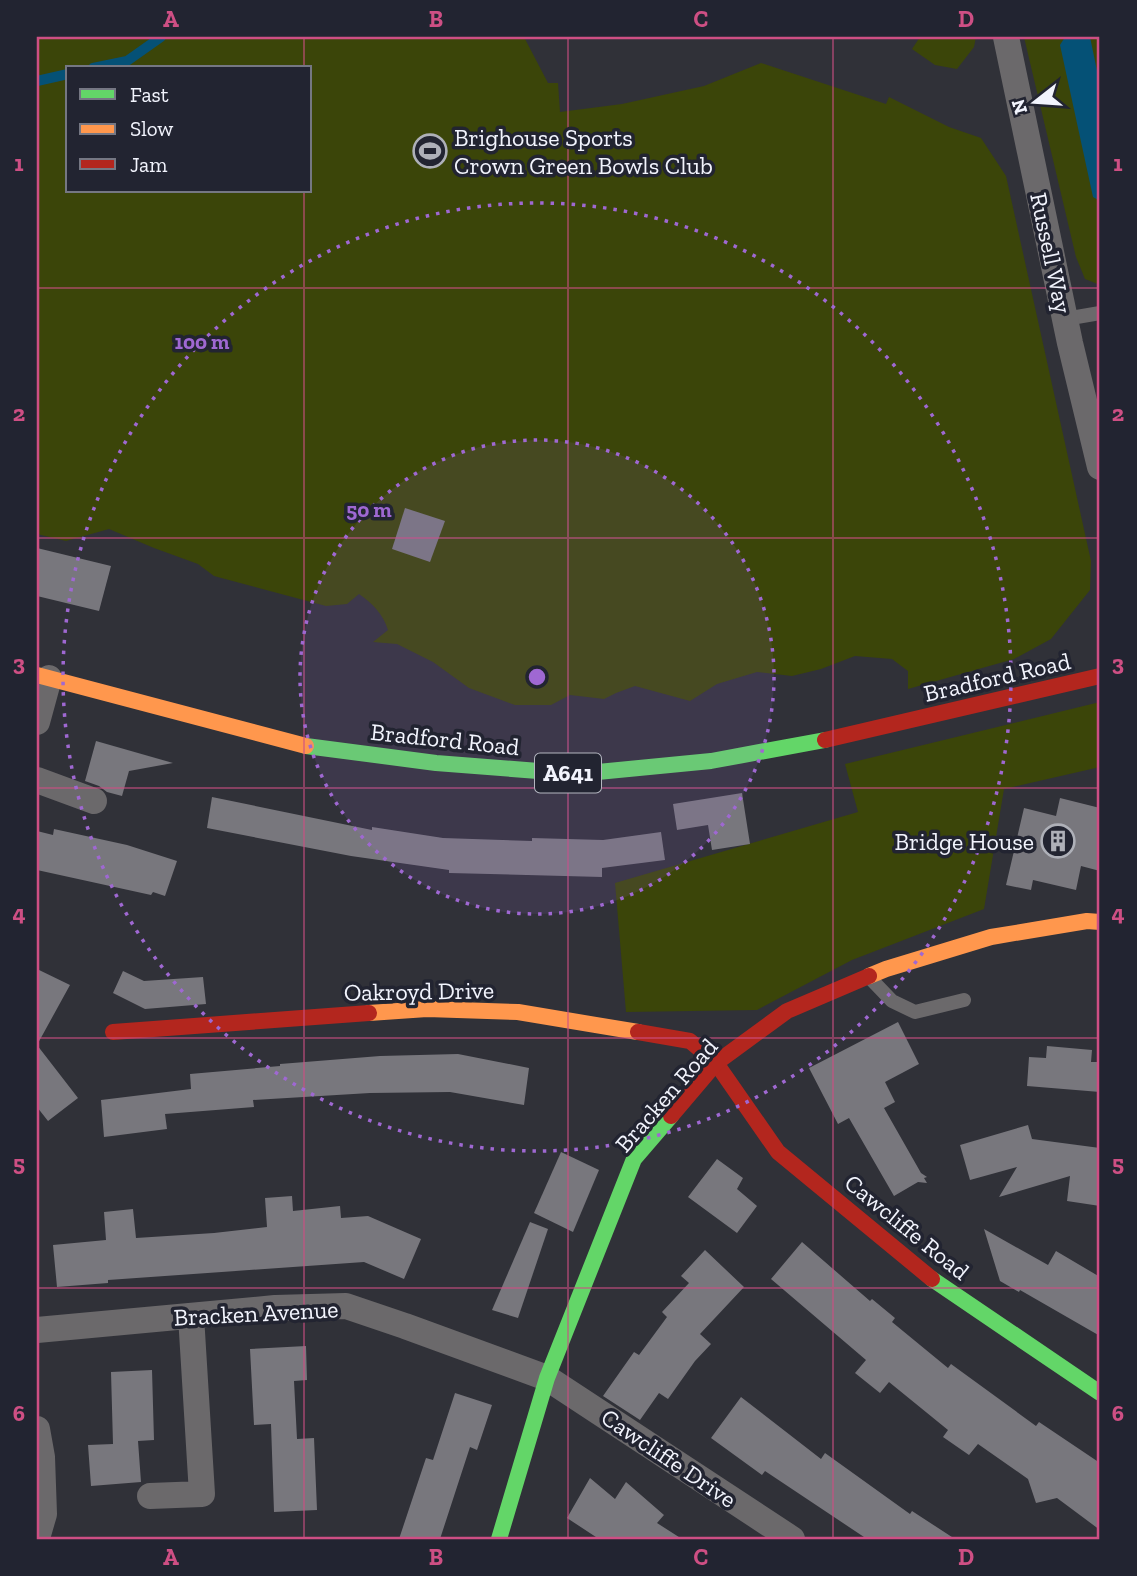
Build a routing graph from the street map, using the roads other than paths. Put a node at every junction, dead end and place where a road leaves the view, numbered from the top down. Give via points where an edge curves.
1 (1006, 37) edge
2 (1100, 313) edge
3 (1065, 319) junction
4 (1100, 467) edge
5 (1100, 676) edge
6 (43, 677) edge
7 (37, 722) edge
8 (37, 780) edge
9 (94, 801) dead end
10 (1100, 922) edge
11 (869, 977) junction
12 (964, 1000) dead end
13 (113, 1032) dead end
14 (716, 1063) junction
15 (191, 1317) junction
16 (37, 1330) edge
17 (547, 1378) junction
18 (1100, 1393) edge
19 (37, 1429) edge
20 (150, 1496) dead end
21 (37, 1538) edge
22 (499, 1539) edge
23 (792, 1539) edge

1 - 3 street, Russell Way
2 - 3 lane
3 - 4 street, Russell Way
5 - 6 street, Bradford Road / A641 via 822,741 711,761 577,774 436,763 302,745
6 - 7 street
8 - 9 street
10 - 11 street, Bracken Road via 991,937
11 - 12 lane via 892,1001 915,1013
11 - 14 street, Bracken Road via 787,1011
13 - 14 street, Oakroyd Drive via 428,1009 518,1012 690,1041
14 - 17 street, Bracken Road via 634,1159
14 - 18 street, Cawcliffe Road via 778,1152 940,1285
15 - 16 street, Bracken Avenue
15 - 17 street, Bracken Avenue via 346,1306
15 - 20 street via 202,1494
17 - 22 street, Bracken Road
17 - 23 street, Cawcliffe Drive
19 - 21 street via 44,1514

